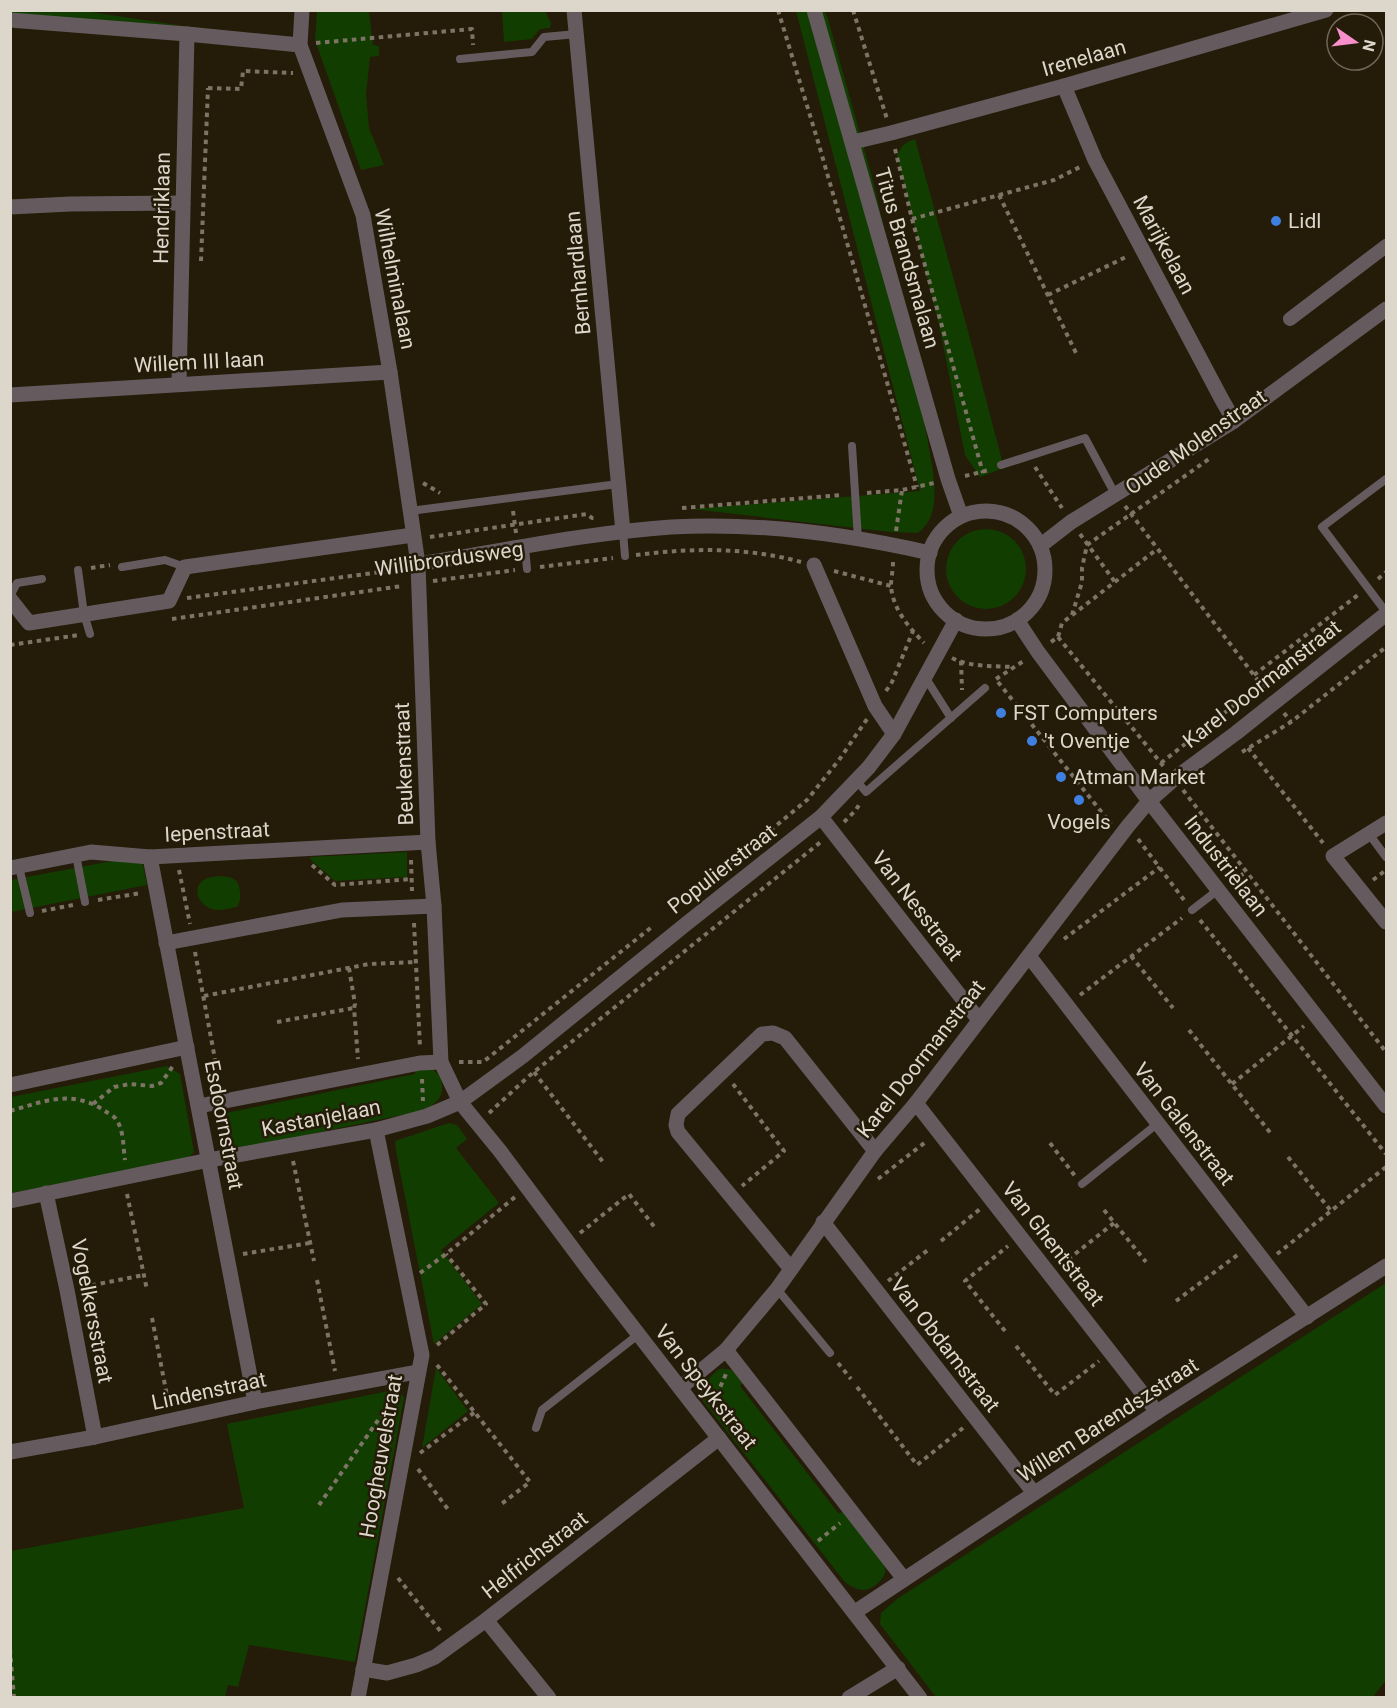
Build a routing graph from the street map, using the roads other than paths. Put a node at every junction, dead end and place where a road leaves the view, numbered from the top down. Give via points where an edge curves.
1 (302, 10) edge
2 (574, 10) edge
3 (814, 10) edge
4 (1326, 10) edge
5 (10, 20) edge
6 (188, 34) junction
7 (577, 34) junction
8 (300, 45) junction
9 (460, 59) dead end
10 (1064, 86) junction
11 (853, 142) junction
12 (183, 203) junction
13 (10, 207) edge
14 (1386, 246) edge
15 (1386, 309) edge
16 (1290, 319) dead end
17 (390, 372) junction
18 (179, 384) junction
19 (10, 395) edge
20 (1234, 421) junction
21 (852, 446) dead end
22 (1001, 465) road end
23 (1386, 478) edge
24 (618, 484) junction
25 (1115, 494) junction
26 (410, 512) junction
27 (961, 516) junction
28 (623, 532) junction
29 (413, 537) junction
30 (858, 539) junction
31 (1040, 546) junction
32 (521, 548) junction
33 (930, 553) junction
34 (625, 556) road end
35 (418, 564) junction
36 (814, 566) road end
37 (122, 567) dead end
38 (185, 567) junction
39 (527, 569) road end
40 (78, 570) dead end
41 (42, 579) dead end
42 (10, 597) edge
43 (1386, 613) edge
44 (84, 614) junction
45 (956, 620) junction
46 (1017, 620) junction
47 (90, 634) road end
48 (925, 677) junction
49 (985, 688) dead end
50 (951, 718) junction
51 (894, 734) junction
52 (861, 786) junction
53 (1149, 801) junction
54 (821, 817) junction
55 (1386, 824) edge
56 (1369, 834) junction
57 (428, 842) junction
58 (76, 855) junction
59 (150, 857) junction
60 (1386, 857) edge
61 (15, 867) edge
62 (1218, 890) junction
63 (85, 902) dead end
64 (434, 906) junction
65 (1192, 910) road end
66 (30, 914) dead end
67 (1386, 922) edge
68 (165, 943) junction
69 (1029, 956) junction
70 (979, 1020) junction
71 (187, 1047) junction
72 (441, 1062) junction
73 (10, 1085) edge
74 (1385, 1100) edge
75 (460, 1102) junction
76 (916, 1102) junction
77 (199, 1106) junction
78 (1157, 1124) junction
79 (376, 1130) junction
80 (875, 1151) junction
81 (209, 1160) junction
82 (1082, 1184) road end
83 (46, 1193) junction
84 (10, 1201) edge
85 (824, 1222) junction
86 (1386, 1266) edge
87 (791, 1269) junction
88 (777, 1289) junction
89 (1307, 1317) junction
90 (639, 1334) junction
91 (830, 1353) road end
92 (731, 1356) junction
93 (414, 1372) junction
94 (680, 1388) junction
95 (255, 1402) junction
96 (1157, 1412) junction
97 (537, 1428) dead end
98 (95, 1437) junction
99 (719, 1438) junction
100 (10, 1452) edge
101 (1034, 1493) junction
102 (904, 1579) junction
103 (855, 1612) junction
104 (486, 1620) junction
105 (898, 1668) junction
106 (363, 1670) junction
107 (358, 1698) edge
108 (549, 1698) edge
109 (849, 1698) edge
110 (920, 1698) edge

1 - 8 street, Wilhelminalaan
2 - 7 street, Bernhardlaan
3 - 11 street, Titus Brandsmalaan
4 - 10 street, Irenelaan
5 - 6 street
6 - 8 street
6 - 12 street, Hendriklaan
7 - 9 lane via 544,37 532,52
7 - 24 street, Bernhardlaan
8 - 17 street, Wilhelminalaan via 363,214
10 - 11 street, Irenelaan
10 - 20 street, Marijkelaan via 1095,160
11 - 27 street, Titus Brandsmalaan
12 - 13 street
12 - 18 street, Hendriklaan
14 - 16 street
15 - 20 street, Oude Molenstraat
17 - 18 street, Willem III laan
17 - 26 street, Wilhelminalaan
18 - 19 street, Willem III laan
20 - 25 street, Oude Molenstraat
21 - 30 lane
22 - 25 lane via 1085,438
23 - 43 lane via 1322,527
24 - 26 lane
24 - 28 street, Bernhardlaan
25 - 31 street, Oude Molenstraat
26 - 29 street, Wilhelminalaan
27 - 31 street via 998,511 1016,518
27 - 33 street via 946,527
28 - 30 street, Willibrordusweg via 739,526
28 - 32 street, Willibrordusweg
28 - 34 lane
29 - 35 street, Wilhelminalaan
29 - 38 street, Willibrordusweg
30 - 33 street, Willibrordusweg
31 - 46 street via 1045,579 1040,595
32 - 35 street, Willibrordusweg
32 - 39 lane
33 - 45 street via 928,576 932,593 942,609
35 - 57 street, Beukenstraat
36 - 51 street via 875,706
37 - 38 lane via 165,560
38 - 44 street via 169,601
40 - 44 lane
41 - 42 lane via 17,583
42 - 44 street via 30,623
43 - 53 street, Karel Doormanstraat
44 - 47 lane
45 - 46 street via 987,629
45 - 48 street, Populierstraat
46 - 53 street, Industrielaan
48 - 50 lane
48 - 51 street, Populierstraat
49 - 50 lane
50 - 52 lane
51 - 52 street, Populierstraat via 869,767
52 - 54 street, Populierstraat
53 - 62 street, Industrielaan
53 - 69 street, Karel Doormanstraat
54 - 70 street, Van Nesstraat
54 - 75 street, Populierstraat
55 - 56 street
56 - 60 lane
56 - 67 street via 1333,856
57 - 59 street, Iepenstraat
57 - 64 street, Beukenstraat
58 - 59 street, Iepenstraat via 91,852
58 - 61 street, Iepenstraat
58 - 63 lane
59 - 68 street, Esdoornstraat
61 - 66 lane
62 - 65 lane
62 - 74 street, Industrielaan
64 - 68 street via 342,910
64 - 72 street, Beukenstraat
68 - 71 street, Esdoornstraat
69 - 70 street, Karel Doormanstraat
69 - 78 street, Van Galenstraat
70 - 76 street, Karel Doormanstraat
71 - 73 street
71 - 77 street, Esdoornstraat
72 - 75 street, Beukenstraat
72 - 77 street, Kastanjelaan
75 - 79 street, Kastanjelaan
75 - 90 street, Van Speykstraat
76 - 80 street, Karel Doormanstraat
76 - 96 street, Van Ghentstraat
77 - 81 street, Esdoornstraat
78 - 82 lane
78 - 89 street, Van Galenstraat
79 - 81 street, Kastanjelaan
79 - 93 street, Hoogheuvelstraat via 422,1355
80 - 85 street, Karel Doormanstraat
80 - 87 street via 785,1038 773,1033 762,1034 678,1114 678,1132
81 - 83 street, Kastanjelaan
81 - 95 street, Esdoornstraat
83 - 84 street, Kastanjelaan
83 - 98 street, Vogelkersstraat
85 - 87 street, Karel Doormanstraat
85 - 101 street, Van Obdamstraat
86 - 89 street, Willem Barendszstraat
87 - 88 street, Karel Doormanstraat
88 - 91 lane
88 - 92 street, Karel Doormanstraat
89 - 96 street, Willem Barendszstraat
90 - 94 street, Van Speykstraat
90 - 97 lane via 542,1410
92 - 94 street, Karel Doormanstraat
92 - 102 street, Van Speykstraat
93 - 95 street, Lindenstraat
93 - 106 street, Hoogheuvelstraat via 407,1459
94 - 99 street, Van Speykstraat
95 - 98 street, Lindenstraat
96 - 101 street, Willem Barendszstraat
98 - 100 street, Lindenstraat
99 - 103 street, Van Speykstraat
99 - 104 street, Helfrichstraat
101 - 102 street, Willem Barendszstraat
102 - 103 street, Willem Barendszstraat
103 - 105 street, Van Speykstraat
104 - 106 street, Helfrichstraat via 435,1657 416,1665 387,1673
104 - 108 street
105 - 109 street
105 - 110 street, Van Speykstraat
106 - 107 street, Hoogheuvelstraat

